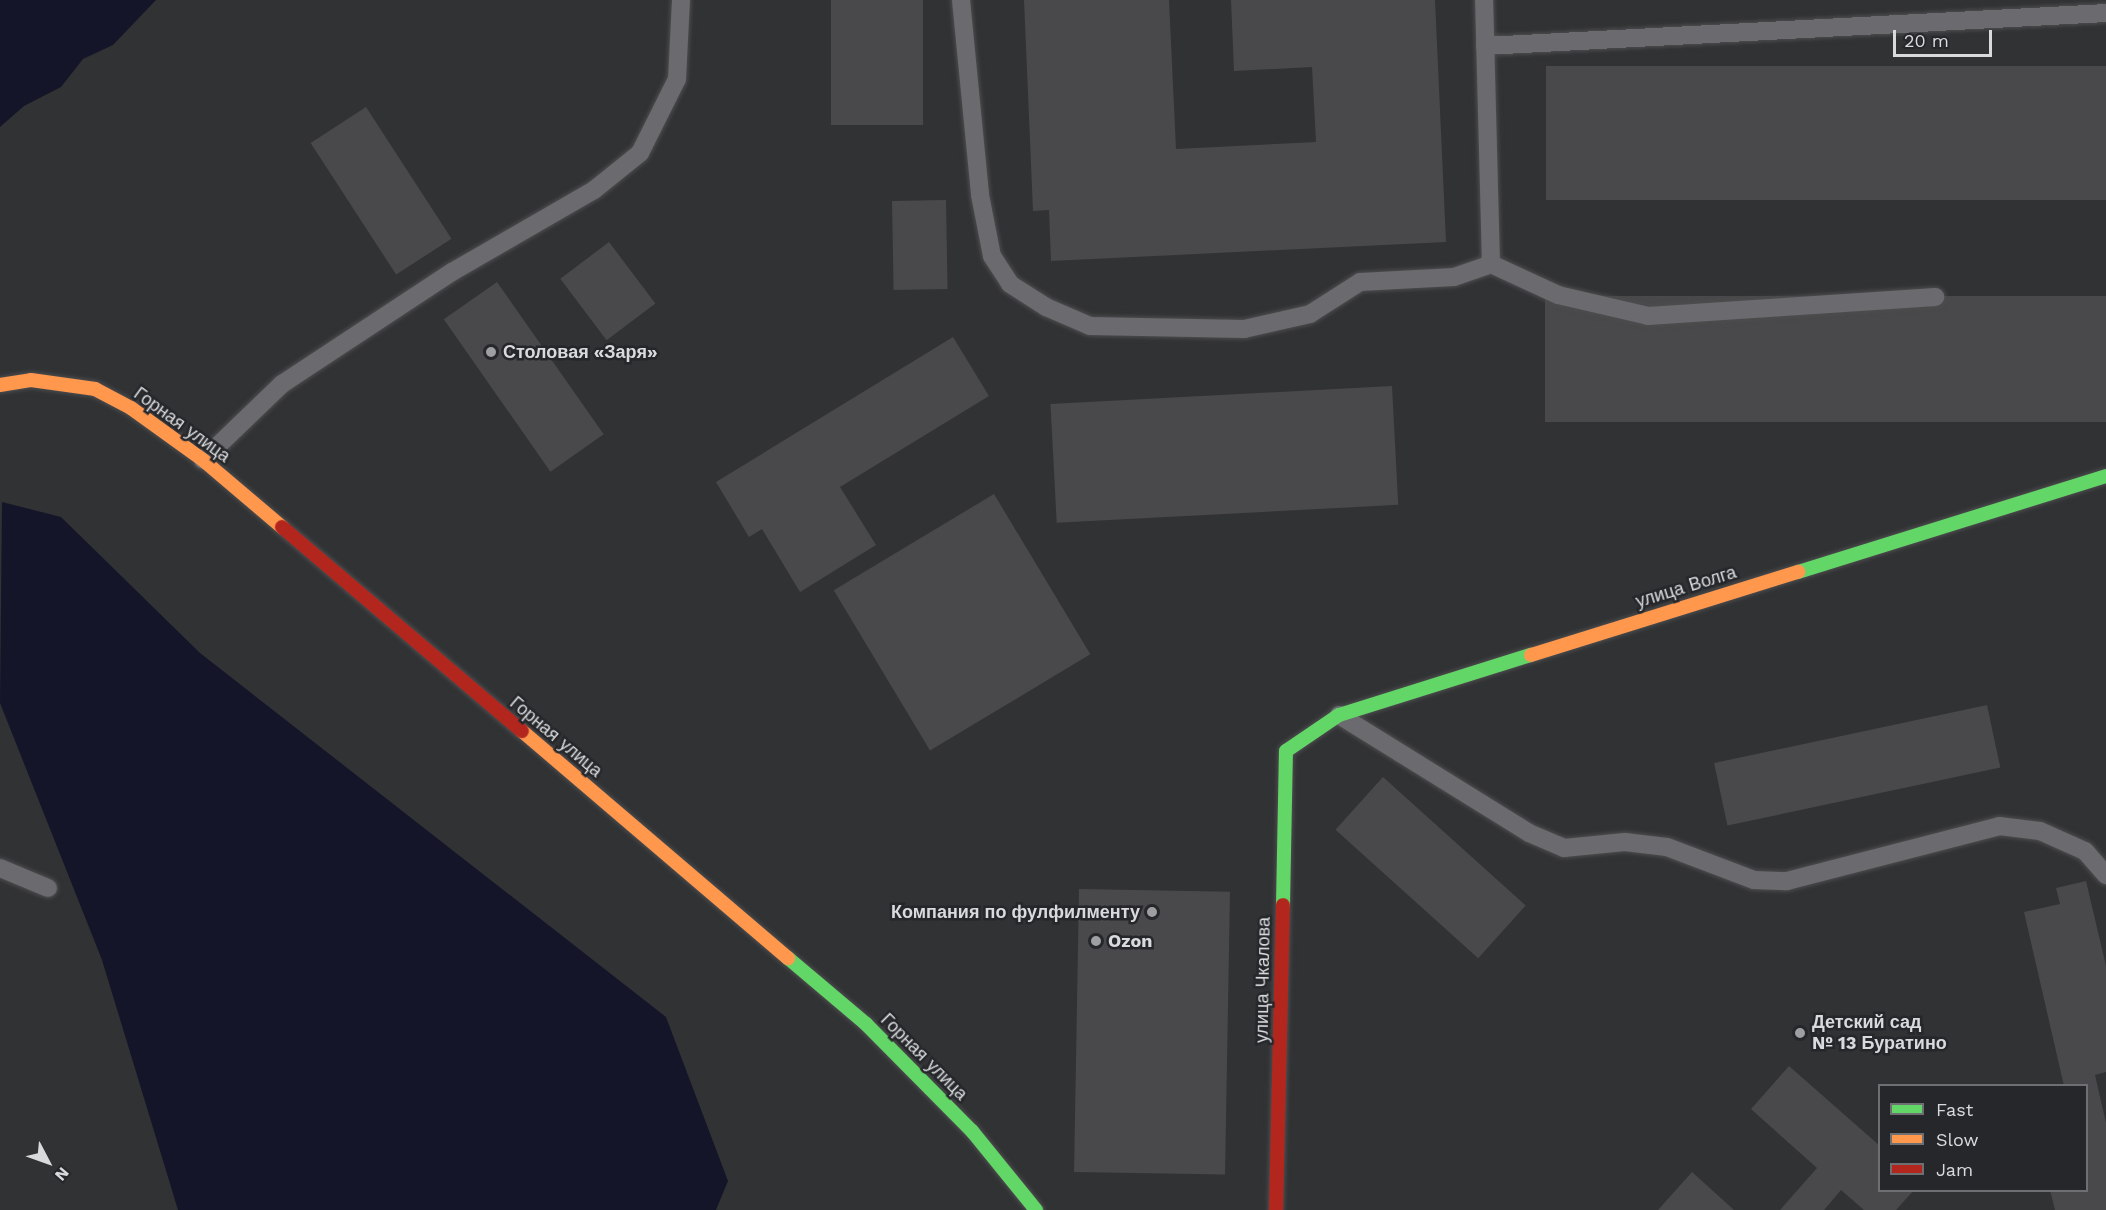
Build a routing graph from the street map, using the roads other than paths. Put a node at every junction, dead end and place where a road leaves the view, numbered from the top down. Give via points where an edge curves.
1 (681, 0) edge
2 (962, 0) edge
3 (1484, 0) edge
4 (2106, 13) edge
5 (1485, 46) junction
6 (1491, 264) junction
7 (1935, 297) dead end
8 (0, 385) edge
9 (203, 460) junction
10 (2106, 476) edge
11 (1339, 715) junction
12 (1286, 751) joint
13 (0, 868) edge
14 (2106, 875) edge
15 (48, 888) dead end
16 (1036, 1210) edge
17 (1276, 1210) edge

1 - 9 lane via 677,79 640,153 594,190 452,272 282,384
2 - 6 lane via 980,195 992,256 1010,284 1046,307 1090,326 1244,329 1310,314 1360,282 1454,278
3 - 5 lane
4 - 5 lane
5 - 6 lane
6 - 7 lane via 1558,295 1648,316
8 - 9 main road, Горная улица via 30,380 95,389 131,408
9 - 16 main road, Горная улица via 866,1024 972,1131
10 - 11 main road, улица Волга
11 - 12 main road, улица Волга
11 - 14 lane via 1529,833 1564,848 1625,842 1667,847 1754,880 1787,881 1999,826 2040,831 2085,851
12 - 17 main road, улица Чкалова
13 - 15 lane

